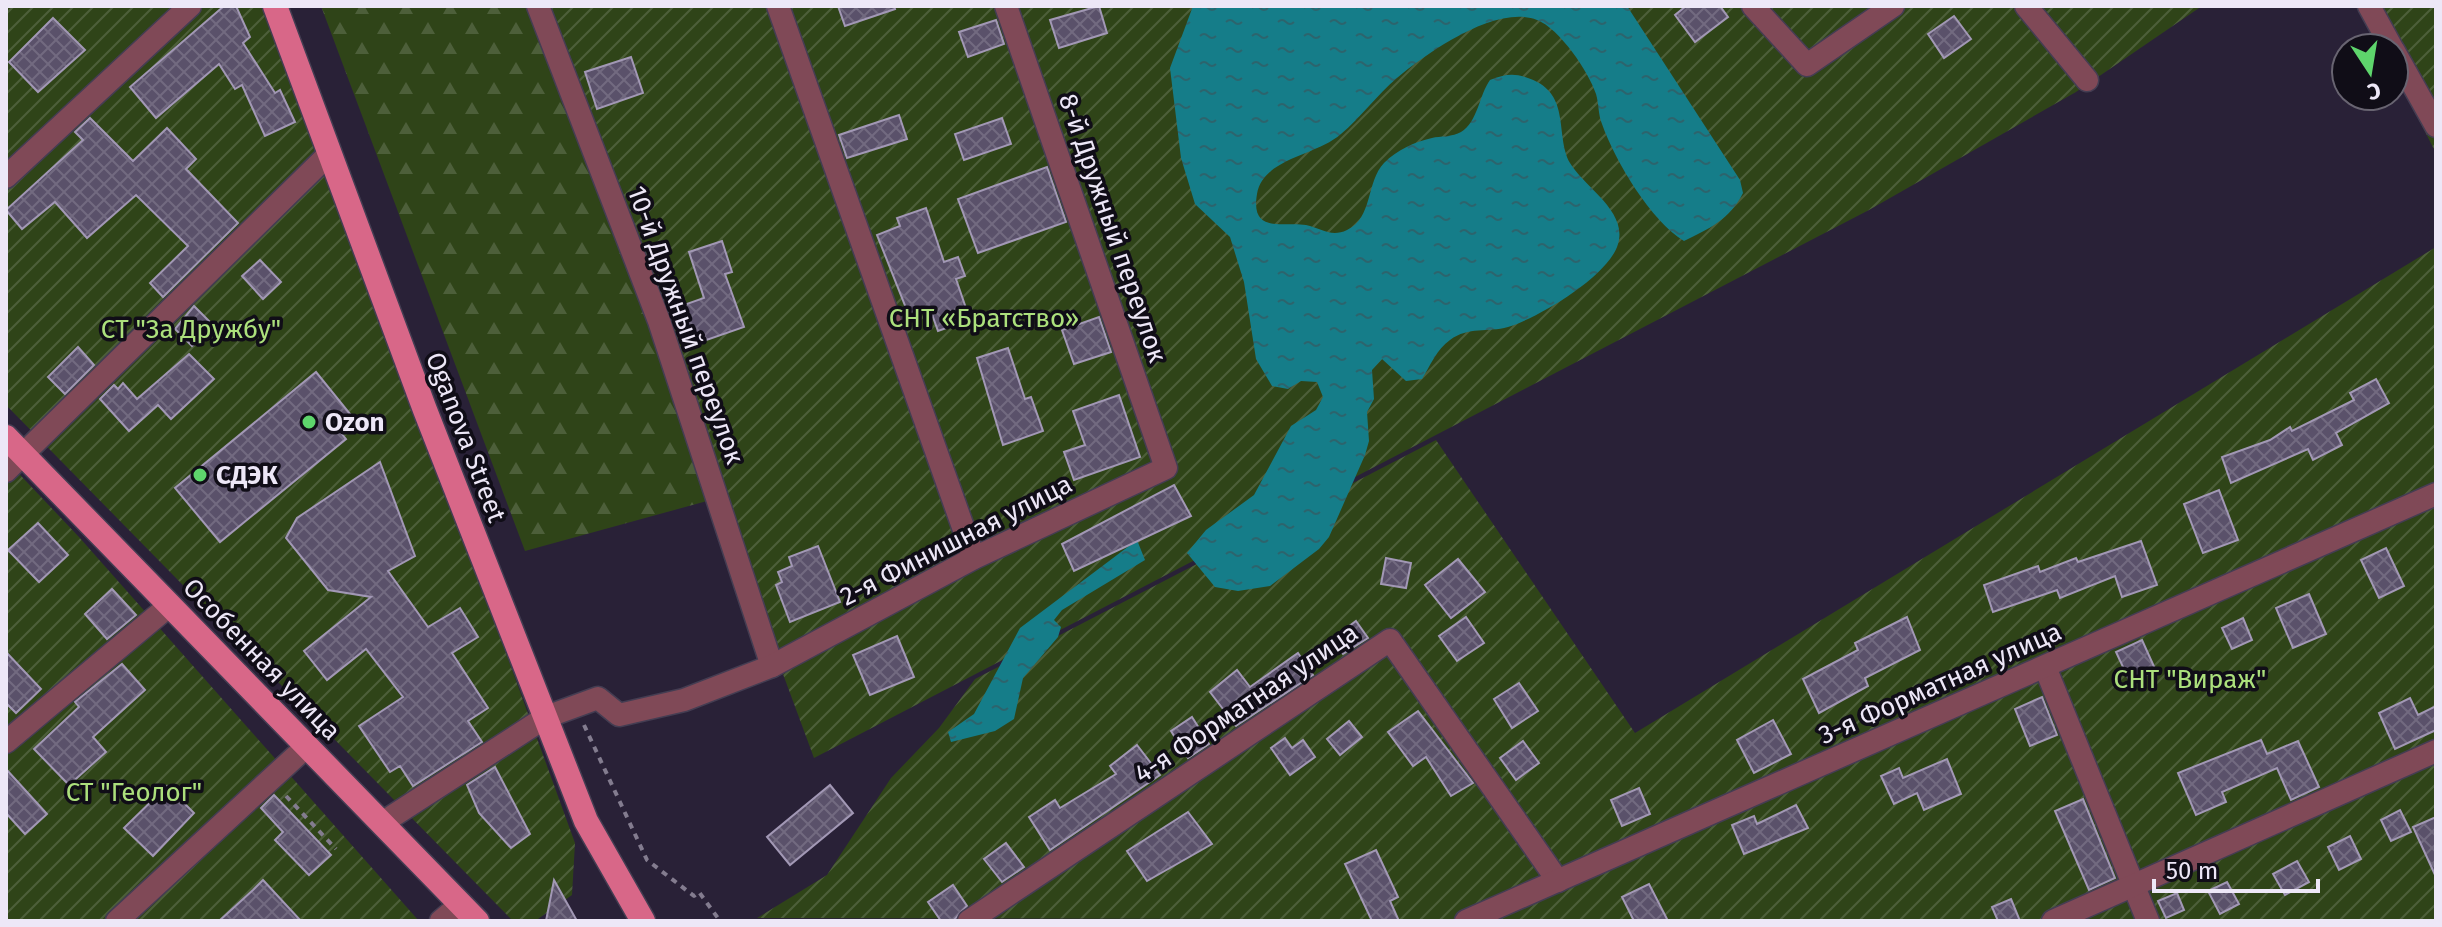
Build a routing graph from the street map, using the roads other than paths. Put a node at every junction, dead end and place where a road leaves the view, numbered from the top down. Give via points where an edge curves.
1 (190, 6) edge
2 (275, 6) edge
3 (538, 6) edge
4 (778, 6) edge
5 (1006, 6) edge
6 (1753, 6) edge
7 (1893, 6) edge
8 (2026, 6) edge
9 (2369, 6) edge
10 (2384, 32) edge
11 (2410, 79) edge
12 (2087, 80) dead end
13 (2436, 126) edge
14 (329, 154) junction
15 (6, 177) edge
16 (6, 437) edge
17 (15, 464) edge
18 (1166, 468) joint
19 (2436, 494) edge
20 (974, 558) junction
21 (170, 605) junction
22 (772, 666) junction
23 (2045, 667) junction
24 (546, 717) junction
25 (6, 742) edge
26 (307, 746) junction
27 (2436, 751) edge
28 (382, 823) junction
29 (1558, 881) junction
30 (618, 882) junction
31 (2133, 886) junction
32 (469, 913) edge
33 (117, 921) edge
34 (441, 921) edge
35 (643, 921) edge
36 (663, 921) edge
37 (969, 921) edge
38 (1466, 921) edge
39 (2053, 921) edge
40 (2148, 921) edge

1 - 15 lane
2 - 14 main road, Oganova Street
3 - 22 lane, 10-й Дружный переулок via 659,321
4 - 20 lane
5 - 18 lane, 8-й Дружный переулок
6 - 7 lane via 1807,65
8 - 12 lane
9 - 10 lane
11 - 13 lane
14 - 17 lane
14 - 24 main road, Oganova Street
16 - 17 main road, Особенная улица
17 - 21 main road, Особенная улица
18 - 20 lane, 2-я Финишная улица
19 - 23 lane, 3-я Форматная улица
20 - 22 lane, 2-я Финишная улица
21 - 25 lane
21 - 26 main road, Особенная улица
22 - 24 lane, 2-я Финишная улица via 684,700 619,715 598,698
23 - 29 lane, 3-я Форматная улица
23 - 31 lane
24 - 28 lane
24 - 30 main road, Oganova Street via 586,821
26 - 28 main road, Особенная улица
26 - 33 lane
27 - 31 lane
28 - 32 main road, Особенная улица
29 - 37 lane, 4-я Форматная улица via 1390,640
29 - 38 lane, 3-я Форматная улица
30 - 35 main road, Oganova Street
30 - 36 main road, Oganova Street
31 - 39 lane
31 - 40 lane
32 - 34 lane

